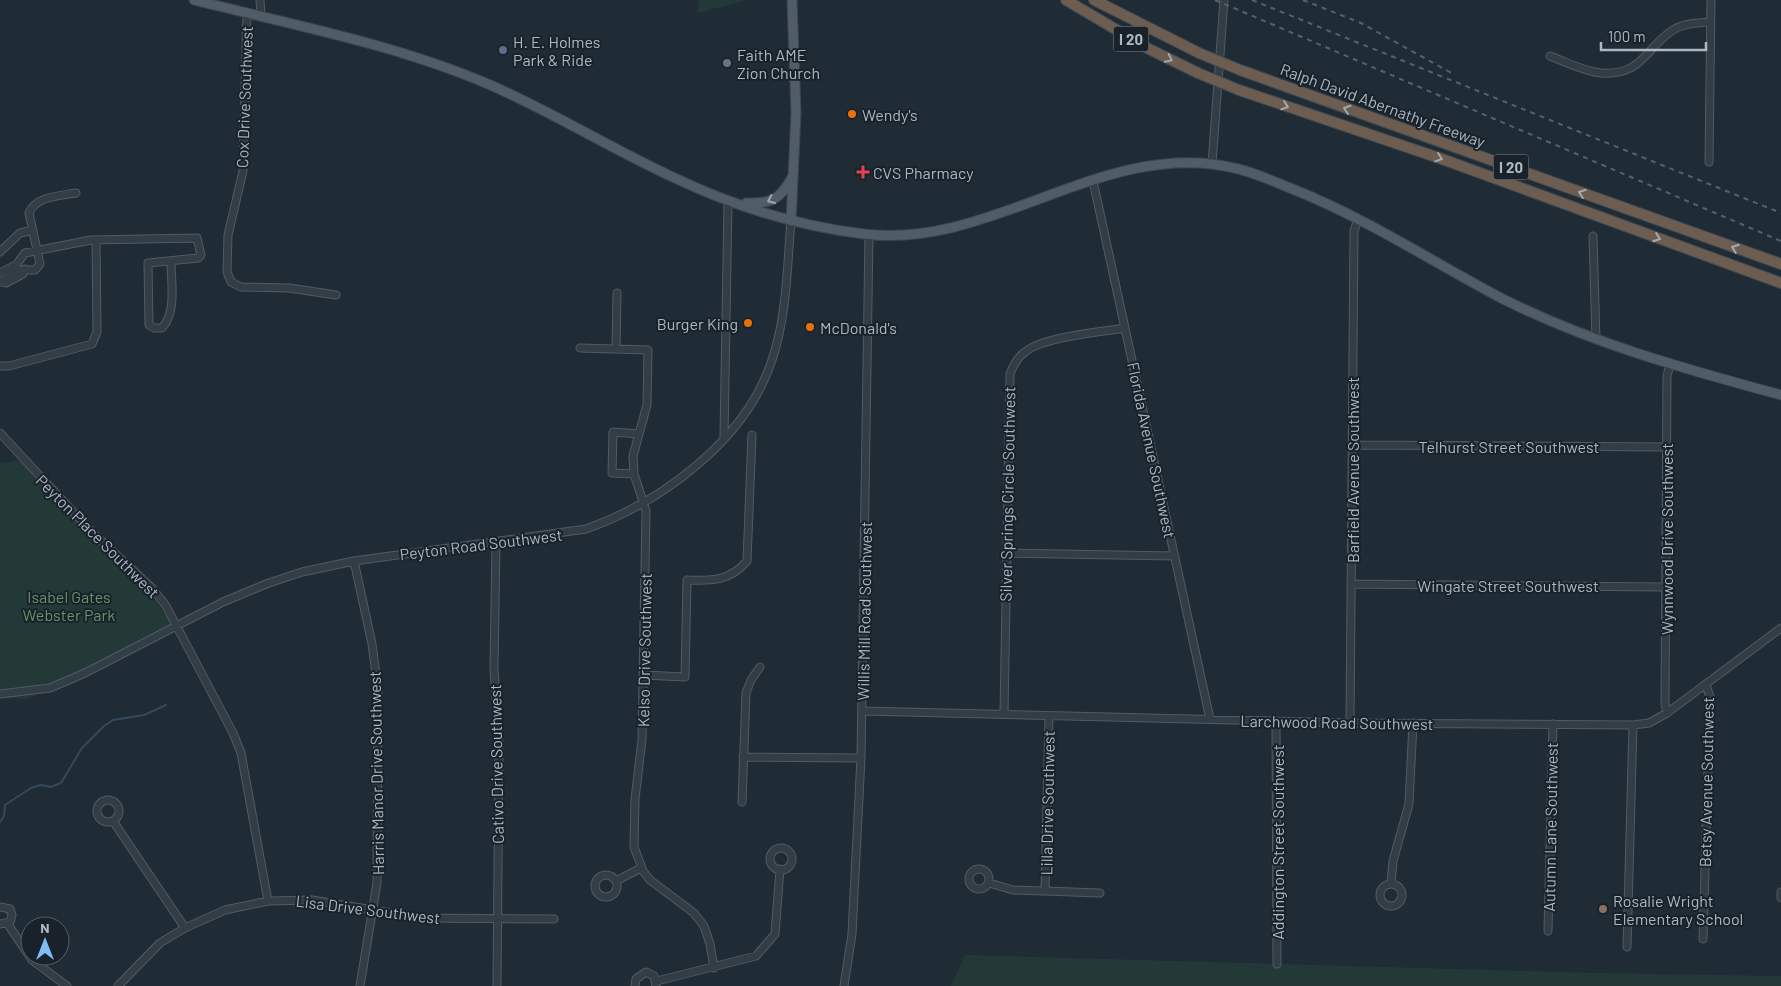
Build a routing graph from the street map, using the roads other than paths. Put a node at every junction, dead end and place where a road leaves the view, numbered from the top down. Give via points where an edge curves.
1 (194, 0) edge
2 (260, 0) edge
3 (792, 0) edge
4 (1066, 0) edge
5 (1094, 0) edge
6 (1224, 0) edge
7 (1710, 0) edge
8 (247, 13) junction
9 (261, 16) junction
10 (1710, 22) junction
11 (1550, 56) dead end
12 (1709, 162) dead end
13 (1212, 164) junction
14 (795, 174) junction
15 (1093, 181) junction
16 (76, 193) dead end
17 (732, 202) junction
18 (1358, 219) junction
19 (792, 221) junction
20 (33, 230) junction
21 (869, 235) junction
22 (1593, 236) dead end
23 (96, 240) junction
24 (3, 244) edge
25 (0, 252) edge
26 (38, 252) junction
27 (171, 262) junction
28 (1781, 264) edge
29 (20, 268) junction
30 (7, 275) edge
31 (1, 282) edge
32 (1781, 283) edge
33 (617, 293) dead end
34 (336, 295) dead end
35 (1126, 328) junction
36 (1596, 340) junction
37 (580, 348) dead end
38 (616, 349) junction
39 (1670, 365) junction
40 (0, 366) edge
41 (1781, 395) edge
42 (0, 433) edge
43 (639, 434) junction
44 (752, 435) dead end
45 (724, 438) junction
46 (1352, 445) junction
47 (1666, 447) junction
48 (634, 474) junction
49 (644, 501) junction
50 (496, 542) junction
51 (1006, 553) junction
52 (1175, 556) junction
53 (354, 561) junction
54 (1351, 584) junction
55 (1666, 587) junction
56 (177, 626) junction
57 (1781, 628) edge
58 (760, 666) dead end
59 (644, 675) junction
60 (1706, 685) junction
61 (0, 694) edge
62 (862, 711) junction
63 (1667, 713) junction
64 (1004, 714) junction
65 (1049, 716) junction
66 (1210, 719) junction
67 (1276, 721) junction
68 (1350, 723) junction
69 (1413, 724) junction
70 (1553, 724) junction
71 (1633, 725) junction
72 (861, 758) junction
73 (743, 760) junction
74 (742, 802) dead end
75 (113, 821) dead end
76 (641, 868) junction
77 (780, 869) dead end
78 (616, 881) dead end
79 (989, 883) dead end
80 (1391, 884) dead end
81 (1045, 891) junction
82 (1100, 892) dead end
83 (1781, 892) edge
84 (1781, 898) edge
85 (268, 900) junction
86 (0, 907) edge
87 (374, 910) junction
88 (498, 918) junction
89 (554, 919) dead end
90 (3, 924) edge
91 (185, 928) junction
92 (1548, 930) dead end
93 (1703, 940) dead end
94 (1627, 947) dead end
95 (1277, 964) dead end
96 (714, 968) junction
97 (656, 984) edge
98 (67, 986) edge
99 (118, 986) edge
100 (360, 986) edge
101 (497, 986) edge
102 (635, 986) edge
103 (844, 986) edge

1 - 8 main road
2 - 9 street
3 - 14 main road
4 -> 32 highway, Ralph David Abernathy Freeway / I 20, bridge via 1149,49 1239,90 1442,159
28 -> 5 highway, Ralph David Abernathy Freeway / I 20, bridge via 1240,70
6 - 13 street
7 - 10 street
8 - 9 main road
8 - 34 street, Cox Drive Southwest via 244,171 229,228 227,272 231,282 241,287 289,288
9 - 17 main road via 380,46 464,74 519,98 674,178
10 - 11 street via 1674,29 1646,58 1616,72 1600,73
10 - 12 street
13 - 15 main road via 1158,164
13 - 18 main road via 1260,176
14 -> 17 main road via 776,199 762,204
14 - 19 main road
15 - 21 main road via 933,233 902,237
15 - 35 street, Florida Avenue Southwest
16 - 20 street via 40,200 32,206 29,213
17 - 19 main road
17 - 45 street
18 - 36 main road via 1502,298
18 - 46 street, Barfield Avenue Southwest via 1354,231
19 - 21 main road
19 - 45 street, Peyton Road Southwest via 782,324 773,360 755,398
20 - 24 street via 20,233
20 - 26 street
21 - 62 street, Willis Mill Road Southwest
22 - 36 street
23 - 26 street
23 - 27 street via 197,238 201,255 198,258
23 - 40 street via 97,332 94,342
24 - 25 street
26 - 29 street via 25,253
26 - 29 street via 41,259 39,267 31,271
27 - 27 street via 148,263 149,325 154,328 162,328 169,321
29 - 30 street
29 - 30 street via 23,274
30 - 31 street
33 - 38 street
35 - 51 street, Silver Springs Circle Southwest via 1040,343 1024,352 1014,365 1008,384
35 - 52 street, Florida Avenue Southwest
36 - 39 main road
37 - 38 street
38 - 43 street via 648,350 648,394
39 - 41 main road
39 - 47 street, Wynnwood Drive Southwest
42 - 56 street, Peyton Place Southwest via 90,530 152,588
43 - 48 street via 633,456
43 - 48 street via 613,432 612,473
44 - 59 street via 748,561 731,576 712,581 687,580 685,677
45 - 49 street, Peyton Road Southwest via 685,475
46 - 47 street, Telhurst Street Southwest
46 - 54 street, Barfield Avenue Southwest
47 - 55 street, Wynnwood Drive Southwest
48 - 49 street
49 - 50 street, Peyton Road Southwest via 614,519 586,529
49 - 59 street, Kelso Drive Southwest
50 - 53 street, Peyton Road Southwest
50 - 88 street, Cativo Drive Southwest via 494,669 499,742
51 - 52 street
51 - 64 street, Silver Springs Circle Southwest
52 - 66 street, Florida Avenue Southwest
53 - 56 street, Peyton Road Southwest via 302,572 266,584
53 - 87 street, Harris Manor Drive Southwest via 378,689 377,883
54 - 55 street, Wingate Street Southwest
54 - 68 street, Barfield Avenue Southwest
55 - 63 street, Wynnwood Drive Southwest
56 - 61 street, Peyton Road Southwest via 85,674 50,688
56 - 85 street, Peyton Place Southwest via 241,753
57 - 60 street, Larchwood Road Southwest
58 - 73 street via 746,693
59 - 76 street, Kelso Drive Southwest via 642,740 634,799 634,847
60 - 63 street, Larchwood Road Southwest
60 - 93 street, Betsy Avenue Southwest via 1710,697
62 - 64 street, Larchwood Road Southwest
62 - 72 street, Willis Mill Road Southwest
63 - 71 street, Larchwood Road Southwest via 1650,722
64 - 65 street, Larchwood Road Southwest
65 - 66 street, Larchwood Road Southwest
65 - 81 street, Lilla Drive Southwest
66 - 67 street, Larchwood Road Southwest
67 - 68 street, Larchwood Road Southwest
67 - 95 street, Addington Street Southwest
68 - 69 street, Larchwood Road Southwest
69 - 70 street, Larchwood Road Southwest
69 - 80 street via 1409,804 1393,861
70 - 71 street, Larchwood Road Southwest
70 - 92 street, Autumn Lane Southwest
71 - 94 street
72 - 73 street
72 - 103 street, Willis Mill Road Southwest via 852,934
73 - 74 street
75 - 91 street
76 - 78 street
76 - 96 street via 655,885 699,919 710,944
77 - 96 street via 778,919 775,934 768,945 756,956
79 - 81 street via 1013,890
81 - 82 street
83 - 84 street
85 - 87 street, Lisa Drive Southwest via 312,900
85 - 91 street, Lisa Drive Southwest via 225,910
86 - 90 street via 7,907 12,912 12,919
87 - 88 street, Lisa Drive Southwest via 422,918
87 - 100 street, Harris Manor Drive Southwest
88 - 89 street, Lisa Drive Southwest
88 - 101 street, Cativo Drive Southwest
90 - 98 street via 32,960
91 - 99 street, Lisa Drive Southwest via 160,943
96 - 97 street
97 - 102 street via 652,974 642,973

